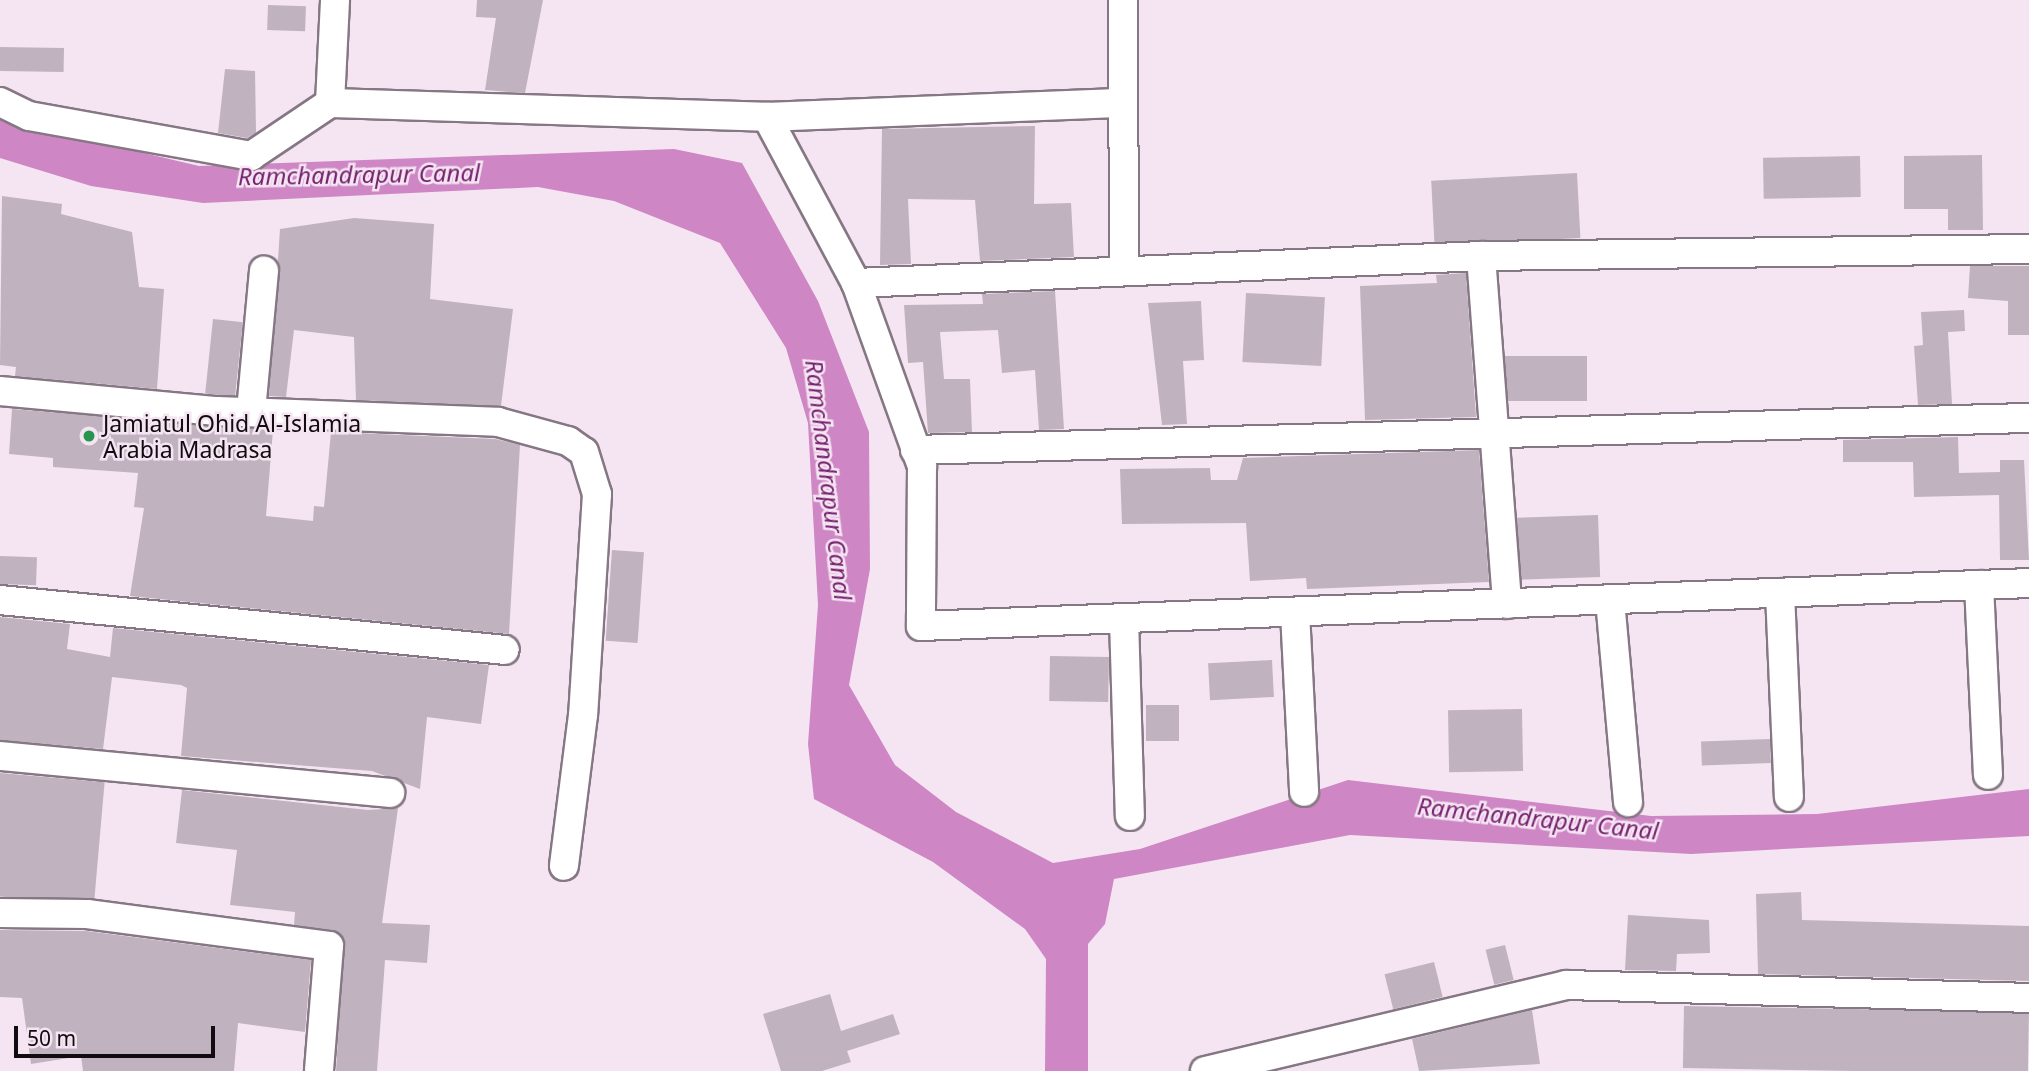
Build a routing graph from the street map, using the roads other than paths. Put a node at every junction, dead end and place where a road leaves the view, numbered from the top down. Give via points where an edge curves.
1 (335, 0) edge
2 (1123, 0) edge
3 (0, 102) edge
4 (330, 103) junction
5 (1123, 103) junction
6 (767, 117) junction
7 (2029, 249) edge
8 (1480, 256) junction
9 (264, 271) dead end
10 (1124, 271) junction
11 (856, 283) junction
12 (0, 391) edge
13 (251, 411) junction
14 (2029, 418) edge
15 (1494, 430) junction
16 (915, 450) junction
17 (2029, 583) edge
18 (1979, 585) junction
19 (1780, 593) junction
20 (0, 600) edge
21 (1611, 600) junction
22 (1507, 604) junction
23 (1296, 612) junction
24 (1124, 618) junction
25 (505, 649) dead end
26 (0, 755) edge
27 (1988, 775) dead end
28 (1304, 792) dead end
29 (390, 793) dead end
30 (1789, 797) dead end
31 (1628, 802) dead end
32 (1130, 816) dead end
33 (564, 866) dead end
34 (0, 913) edge
35 (2029, 998) edge
36 (319, 1071) edge
37 (1205, 1071) edge

1 - 4 street
2 - 5 street
3 - 4 street via 29,116 251,156
4 - 6 street
5 - 6 street
5 - 10 street
6 - 11 street
7 - 8 street
8 - 10 street
8 - 15 street
9 - 13 street
10 - 11 street
11 - 16 street
12 - 13 street
13 - 33 street via 498,422 568,441 584,452 597,494 583,715
14 - 15 street
15 - 16 street
15 - 22 street
16 - 24 street via 922,466 921,626
17 - 18 street
18 - 19 street
18 - 27 street
19 - 21 street
19 - 30 street
20 - 25 street
21 - 22 street
21 - 31 street
22 - 23 street
23 - 24 street
23 - 28 street
24 - 32 street
26 - 29 street
34 - 36 street via 87,914 330,946
35 - 37 street via 1566,985

